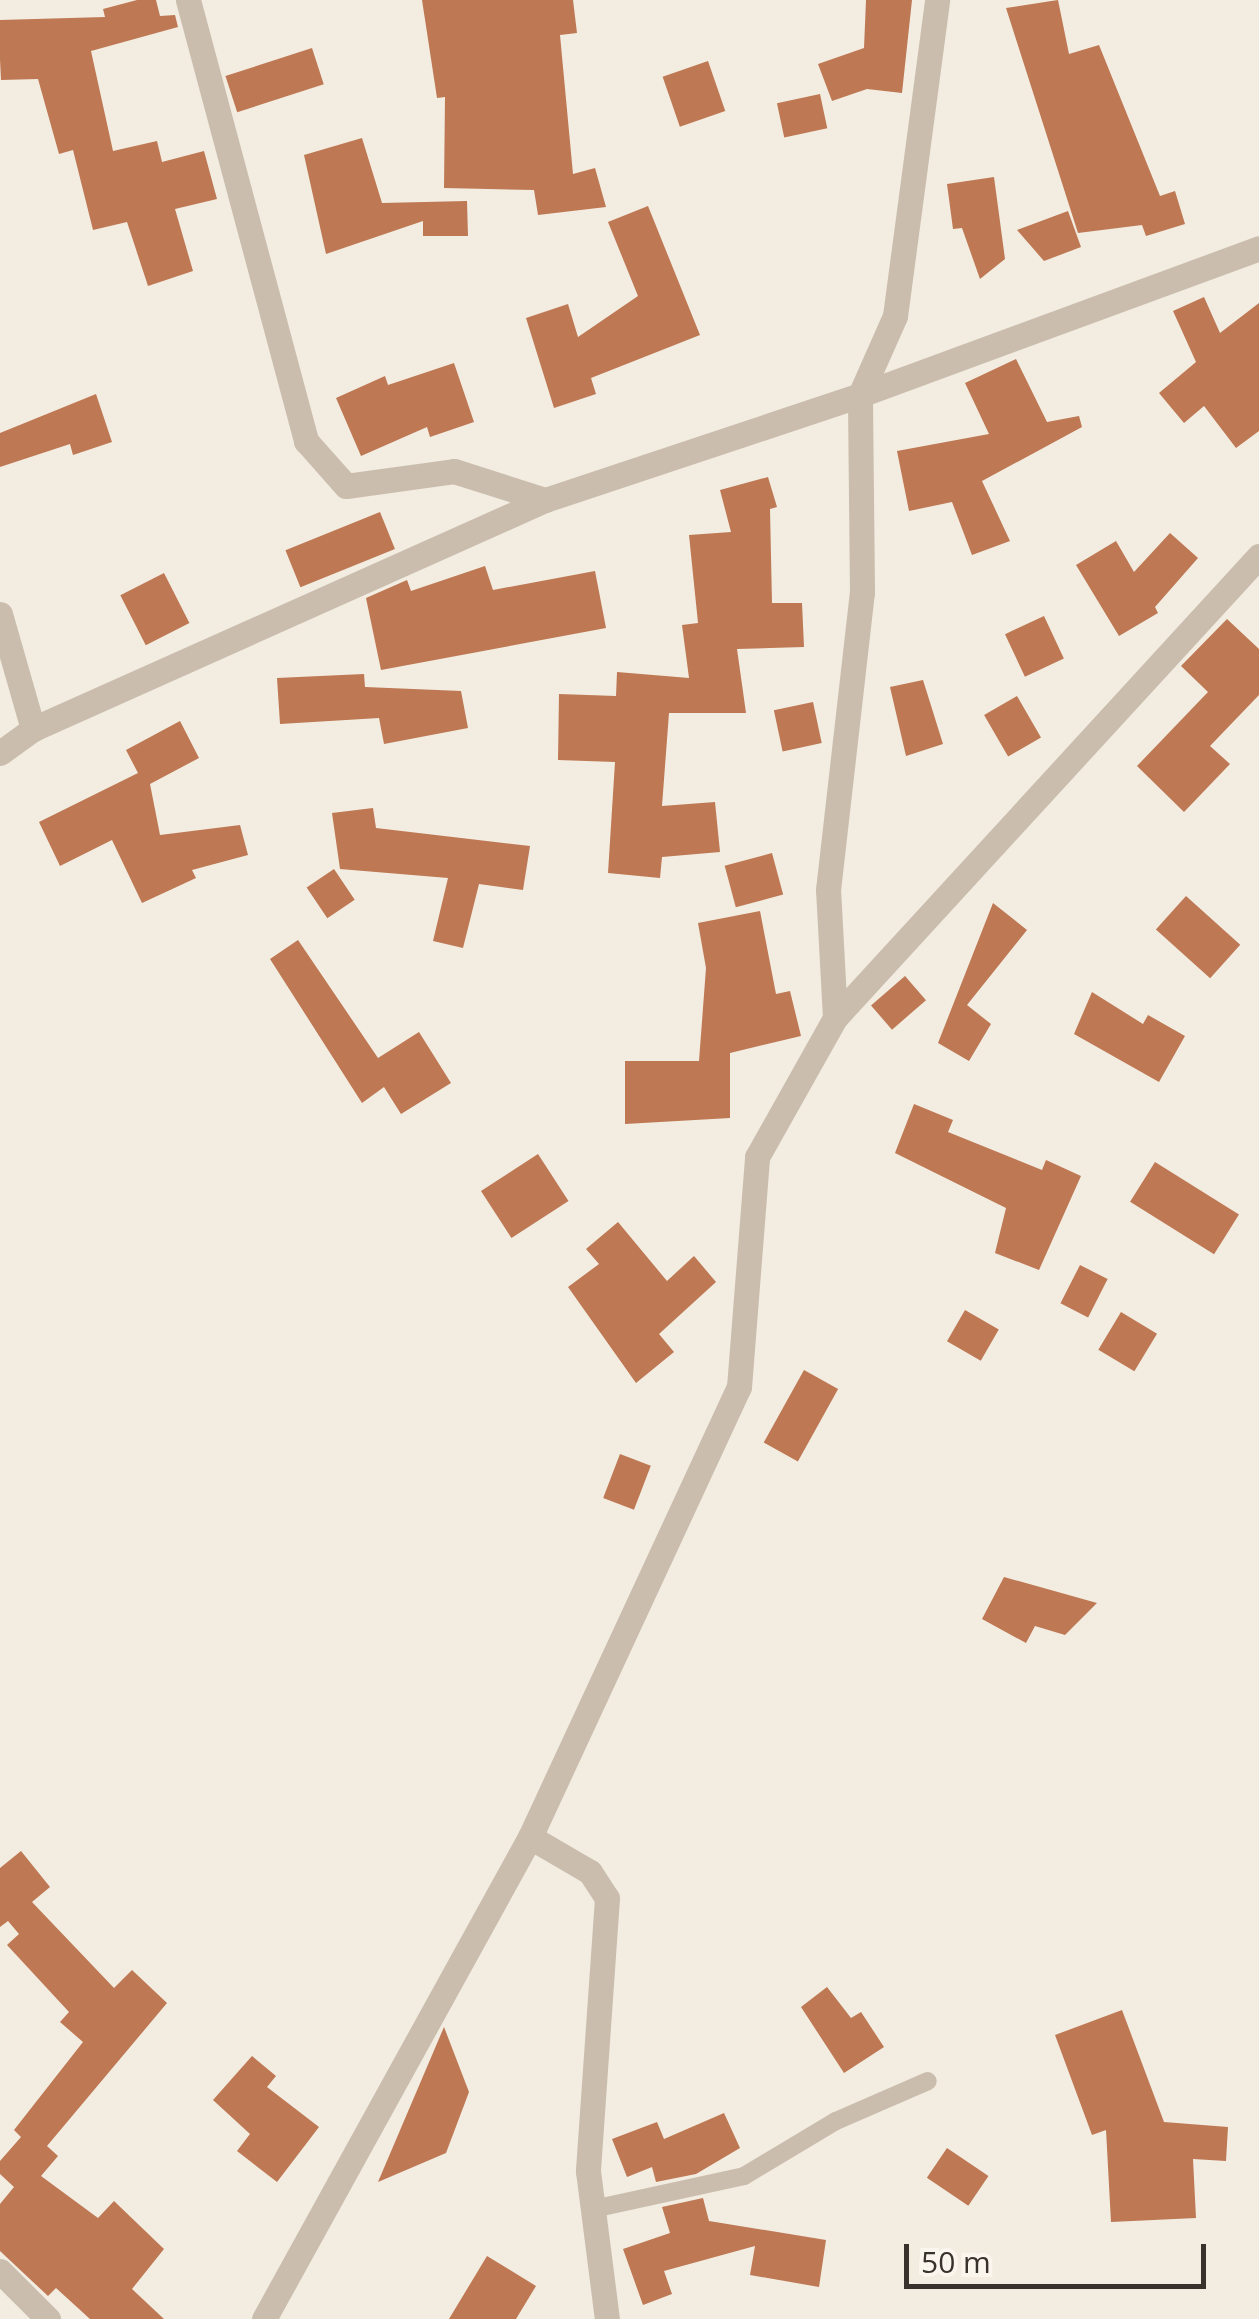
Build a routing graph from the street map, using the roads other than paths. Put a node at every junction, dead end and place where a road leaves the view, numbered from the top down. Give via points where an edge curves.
1 (188, 0) edge
2 (937, 0) edge
3 (1259, 248) edge
4 (860, 395) junction
5 (545, 500) junction
6 (1259, 556) edge
7 (0, 614) edge
8 (34, 729) junction
9 (0, 753) edge
10 (835, 1018) junction
11 (530, 1837) junction
12 (928, 2080) dead end
13 (594, 2209) junction
14 (0, 2271) edge
15 (48, 2319) edge
16 (264, 2319) edge
17 (607, 2319) edge

1 - 5 street via 306,441 346,486 454,471
2 - 4 street via 895,316
3 - 4 street
4 - 5 street
4 - 10 street via 862,592 828,890
5 - 8 street
6 - 10 street
7 - 8 street
8 - 9 street
10 - 11 street via 757,1157 739,1387
11 - 13 street via 590,1872 607,1898 588,2171
11 - 16 street
12 - 13 lane via 836,2121 744,2176
13 - 17 street
14 - 15 street

